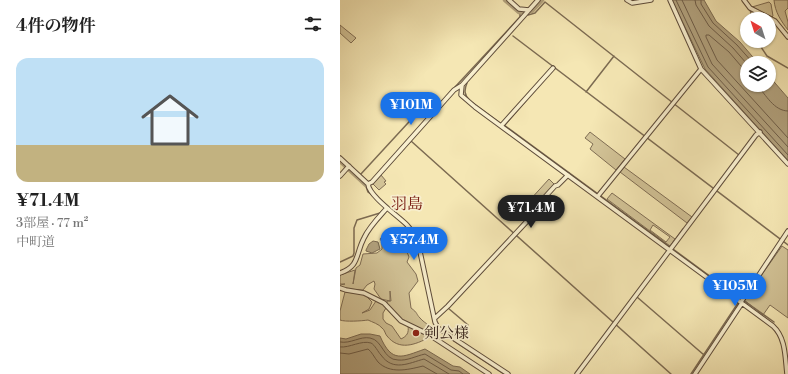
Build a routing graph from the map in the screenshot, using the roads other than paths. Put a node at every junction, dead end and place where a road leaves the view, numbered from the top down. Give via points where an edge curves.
1 (509, 0) edge
2 (538, 0) edge
3 (627, 0) edge
4 (651, 0) edge
5 (670, 0) edge
6 (744, 0) edge
7 (529, 10) junction
8 (788, 37) edge
9 (553, 68) dead end
10 (702, 69) junction
11 (462, 85) junction
12 (501, 126) junction
13 (760, 132) junction
14 (340, 158) edge
15 (788, 164) edge
16 (348, 167) junction
17 (568, 175) junction
18 (340, 176) edge
19 (368, 184) junction
20 (599, 195) junction
21 (386, 208) junction
22 (788, 231) edge
23 (671, 248) junction
24 (340, 273) edge
25 (340, 288) edge
26 (742, 302) junction
27 (435, 318) junction
28 (489, 374) edge
29 (508, 374) edge
30 (577, 374) edge
31 (695, 374) edge
32 (787, 374) edge

1 - 7 street via 519,9
2 - 7 street
3 - 4 street via 632,3
5 - 10 street
6 - 8 street via 750,8 775,21
7 - 11 street
9 - 12 street
10 - 13 street
10 - 20 street
11 - 12 street via 461,95
11 - 19 street via 454,90
12 - 17 street
13 - 15 street
13 - 23 street
14 - 16 street
16 - 18 street
16 - 19 street
17 - 20 street
17 - 27 street via 555,186 514,235
19 - 21 street via 369,190
20 - 23 street
21 - 24 street via 364,238 353,266
21 - 27 street via 408,225 415,236
22 - 26 street
23 - 26 street
23 - 30 street
25 - 28 street via 364,292 384,303 401,321 432,336
26 - 31 street
26 - 32 street via 780,333
27 - 29 street via 438,328

